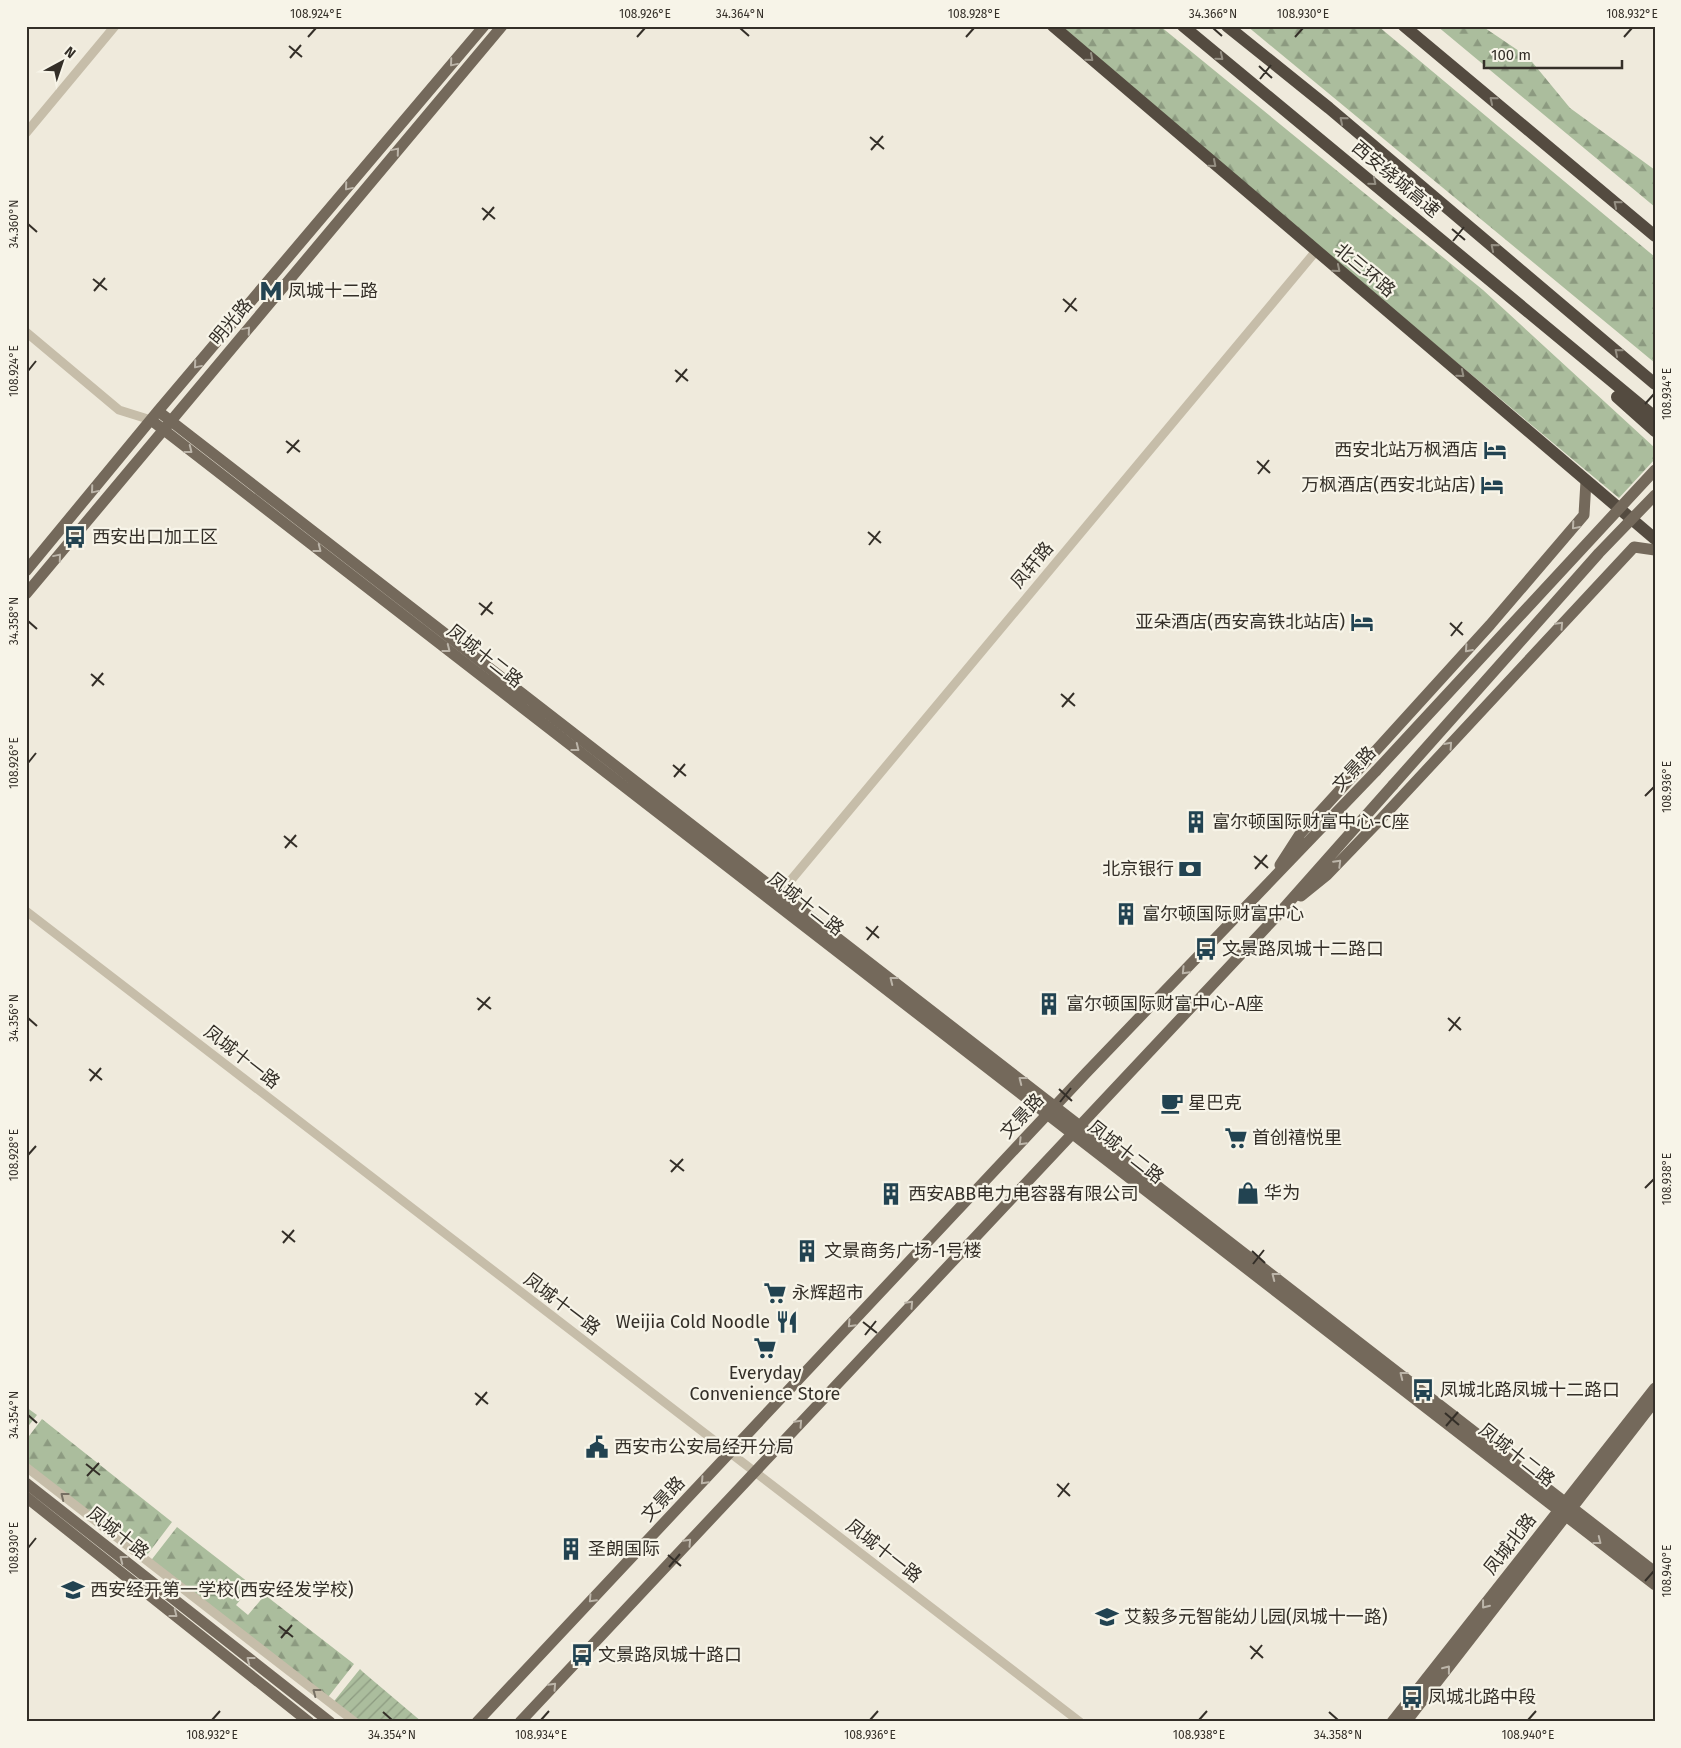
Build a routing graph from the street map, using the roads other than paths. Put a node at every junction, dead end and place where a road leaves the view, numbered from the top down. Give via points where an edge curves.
1 (115, 26) edge
2 (484, 26) edge
3 (502, 26) edge
4 (1053, 26) edge
5 (1183, 26) edge
6 (1227, 26) edge
7 (1404, 26) edge
8 (26, 133) edge
9 (1655, 236) edge
10 (1316, 251) junction
11 (1490, 280) junction
12 (26, 332) edge
13 (1655, 384) edge
14 (154, 416) junction
15 (1655, 417) edge
16 (168, 427) junction
17 (1655, 431) edge
18 (1655, 470) edge
19 (1586, 481) junction
20 (1655, 495) edge
21 (1655, 538) edge
22 (1655, 550) edge
23 (26, 571) edge
24 (26, 594) edge
25 (1266, 887) junction
26 (777, 896) junction
27 (26, 911) edge
28 (1275, 918) junction
29 (1055, 1106) junction
30 (1048, 1116) junction
31 (1075, 1128) junction
32 (1655, 1388) edge
33 (1655, 1401) edge
34 (730, 1452) junction
35 (26, 1467) edge
36 (754, 1471) junction
37 (26, 1483) edge
38 (26, 1497) edge
39 (1566, 1509) junction
40 (1655, 1572) edge
41 (1655, 1585) edge
42 (309, 1722) edge
43 (330, 1722) edge
44 (355, 1722) edge
45 (477, 1722) edge
46 (520, 1722) edge
47 (1080, 1722) edge
48 (1392, 1722) edge
49 (1406, 1722) edge

1 - 8 street
2 -> 14 main road, 明光路
16 -> 3 main road, 明光路
4 -> 10 highway, 北三环路
5 -> 11 highway, 西安绕城高速
13 -> 6 highway, 西安绕城高速 via 1329,108
9 -> 7 highway
10 -> 19 highway, 北三环路
10 - 26 street, 凤轩路
11 - 15 highway, 西安绕城高速
11 - 17 highway
12 - 14 street, 凤城十二路 via 119,410
14 - 16 main road, 凤城十二路
14 -> 23 main road, 明光路
24 -> 16 main road, 明光路
16 - 26 main road, 凤城十二路
18 - 25 main road, 文景路, bridge
19 - 21 highway, 北三环路
19 -> 25 main road via 1584,516 1300,834
20 - 28 main road, bridge via 1599,553
28 -> 22 main road via 1327,874 1379,821 1634,547
25 -> 29 main road, 文景路
29 -> 26 main road, 凤城十二路
26 - 30 main road, 凤城十二路
27 - 34 street, 凤城十一路
28 - 31 main road
29 - 30 main road, 文景路
29 - 31 main road, 凤城十二路
30 - 31 main road, 凤城十二路
30 -> 34 main road, 文景路
36 -> 31 main road
31 - 39 main road, 凤城十二路
32 - 39 main road, 凤城北路
33 - 39 main road, 凤城北路
34 - 36 street, 凤城十一路
34 -> 45 main road, 文景路
44 -> 35 street
46 -> 36 main road
36 - 47 street, 凤城十一路
43 -> 37 main road, 凤城十路
38 -> 42 main road, 凤城十路
39 - 40 main road, 凤城十二路
39 -> 41 main road, 凤城十二路
39 -> 48 main road, 凤城北路
49 -> 39 main road, 凤城北路

